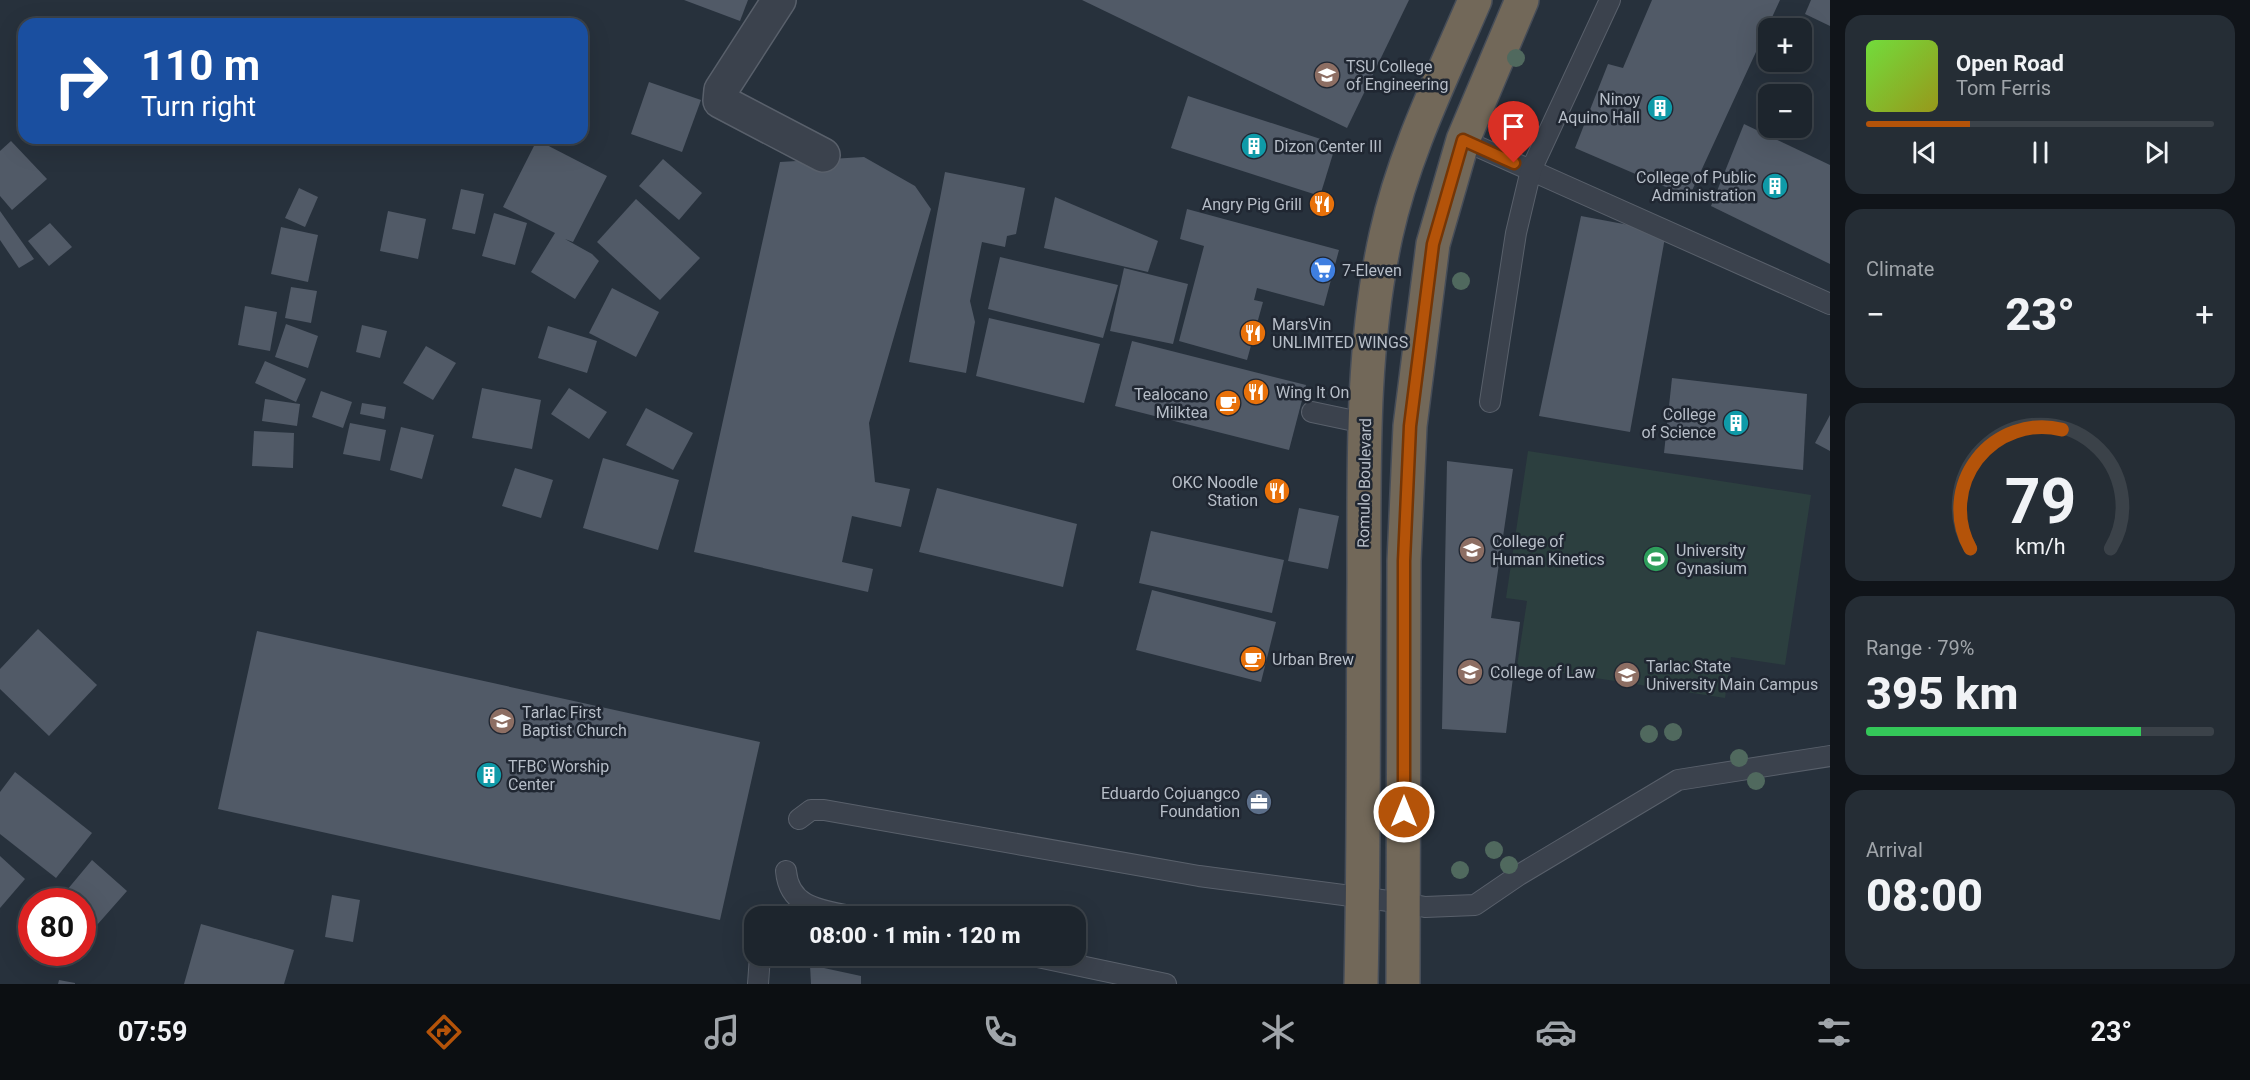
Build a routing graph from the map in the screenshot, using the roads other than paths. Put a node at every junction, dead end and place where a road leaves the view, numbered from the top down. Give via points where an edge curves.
1 (780, 0) edge
2 (1475, 0) edge
3 (1522, 0) edge
4 (1610, 0) edge
5 (1463, 140) junction
6 (823, 155) dead end
7 (1531, 170) junction
8 (1830, 304) edge
9 (1490, 402) dead end
10 (1312, 411) dead end
11 (1364, 423) junction
12 (1830, 756) edge
13 (799, 819) dead end
14 (786, 871) dead end
15 (1363, 898) junction
16 (1404, 903) junction
17 (810, 906) edge
18 (759, 966) edge
19 (1080, 966) edge
20 (758, 984) edge
21 (1166, 984) edge
22 (1361, 984) edge
23 (1403, 984) edge

1 - 6 street via 721,90 720,101
2 - 11 highway, Romulo Boulevard via 1412,146 1386,235 1373,319
3 - 5 highway
4 - 7 lane
5 - 7 lane
5 - 16 highway via 1433,244 1410,426 1404,561
7 - 8 lane
7 - 9 lane via 1516,233
10 - 11 lane
11 - 15 highway, Romulo Boulevard
12 - 16 lane via 1678,780 1474,905 1425,907
13 - 15 lane via 811,810 824,810 1199,876
14 - 17 lane via 787,884 797,898
15 - 16 lane
15 - 22 highway, Romulo Boulevard
16 - 23 highway
18 - 20 lane
19 - 21 lane

